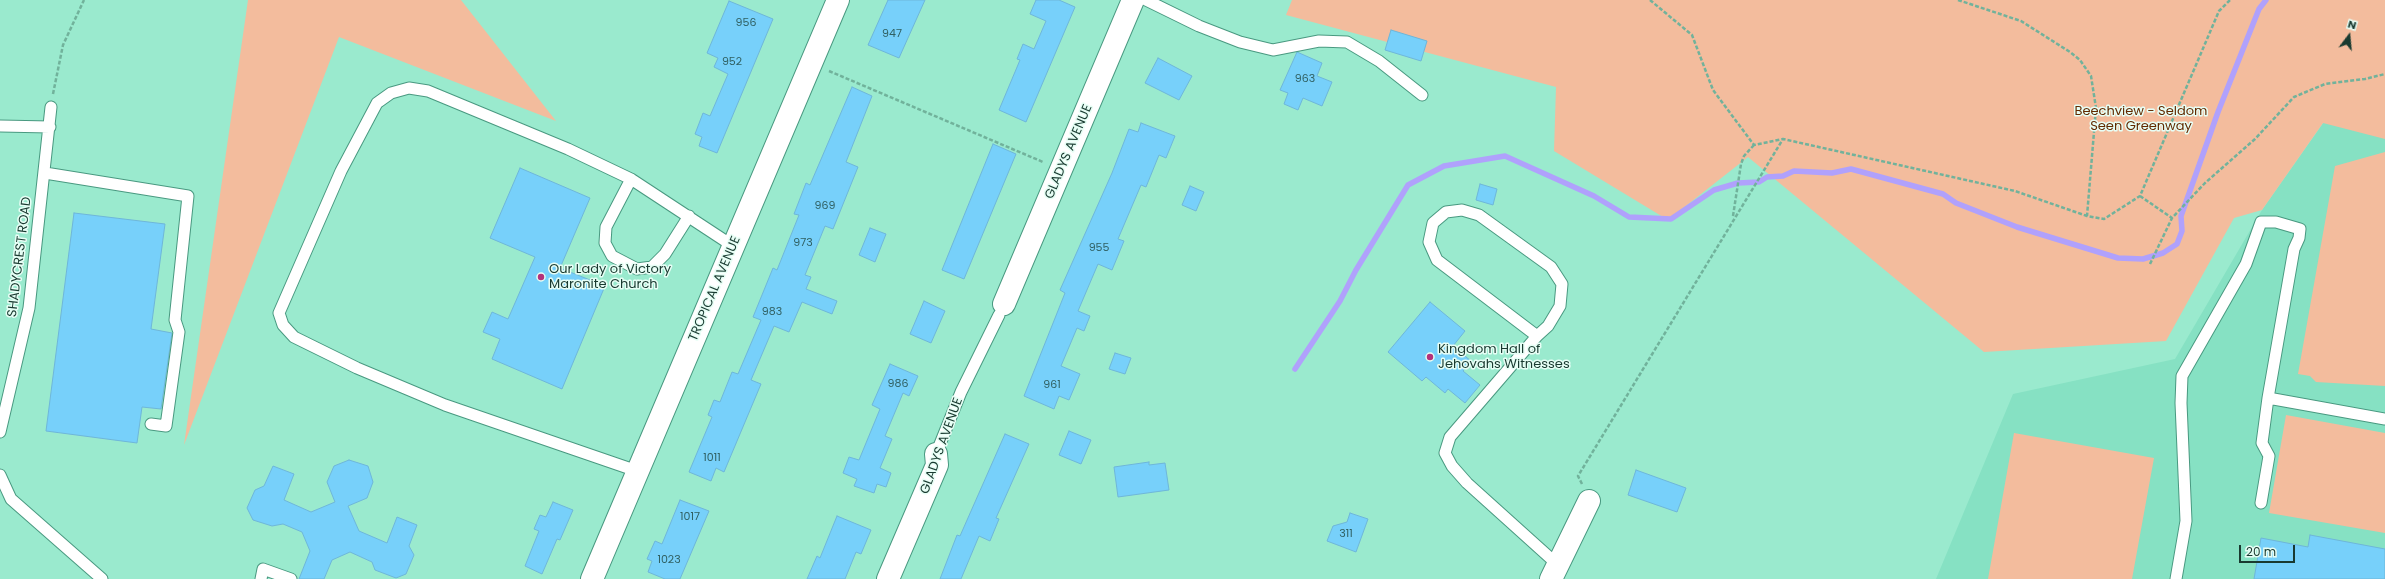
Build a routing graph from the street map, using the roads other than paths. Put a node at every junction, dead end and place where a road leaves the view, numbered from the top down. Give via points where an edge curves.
1 (838, 0) edge
2 (1133, 0) edge
3 (1146, 0) edge
4 (1422, 95) dead end
5 (51, 107) road end
6 (0, 126) edge
7 (50, 127) junction
8 (45, 173) junction
9 (630, 179) junction
10 (689, 216) junction
11 (733, 246) junction
12 (1002, 309) joint
13 (1536, 336) junction
14 (2268, 398) junction
15 (2, 418) edge
16 (2385, 419) edge
17 (151, 424) dead end
18 (0, 432) edge
19 (936, 454) joint
20 (637, 471) junction
21 (0, 475) edge
22 (1589, 501) road end
23 (2261, 503) dead end
24 (1555, 572) edge
25 (102, 579) edge
26 (261, 579) edge
27 (291, 579) edge
28 (592, 579) edge
29 (888, 579) edge
30 (2176, 579) edge

1 - 11 street, TROPICAL AVENUE
2 - 12 street, GLADYS AVENUE
3 - 4 lane via 1199,26 1240,42 1273,50 1319,41 1347,42 1379,61
5 - 7 lane, SHADYCREST ROAD
6 - 7 lane
7 - 8 lane, SHADYCREST ROAD
8 - 15 lane, SHADYCREST ROAD via 29,308
8 - 17 lane via 188,196 175,320 179,332 166,426
9 - 10 lane
9 - 10 lane via 606,227 605,243 612,256 637,269 652,267 665,254
9 - 20 lane via 568,149 428,91 409,88 391,93 377,104 341,171 279,313 283,325 294,337 357,368 445,405
10 - 11 lane
11 - 20 street, TROPICAL AVENUE
12 - 19 lane, GLADYS AVENUE via 961,392
13 - 13 lane via 1548,326 1560,306 1562,284 1551,267 1479,214 1462,210 1446,212 1433,223 1429,242 1437,260
13 - 24 lane via 1450,437 1445,453 1452,466 1467,483
14 - 16 lane
14 - 23 lane via 2262,443 2269,456
14 - 30 lane via 2294,249 2300,229 2276,222 2261,222 2246,264 2182,376 2186,521
15 - 18 lane, SHADYCREST ROAD
19 - 29 street, GLADYS AVENUE via 937,465
20 - 28 street, TROPICAL AVENUE
21 - 25 lane via 11,500
22 - 24 street
26 - 27 lane via 263,569

